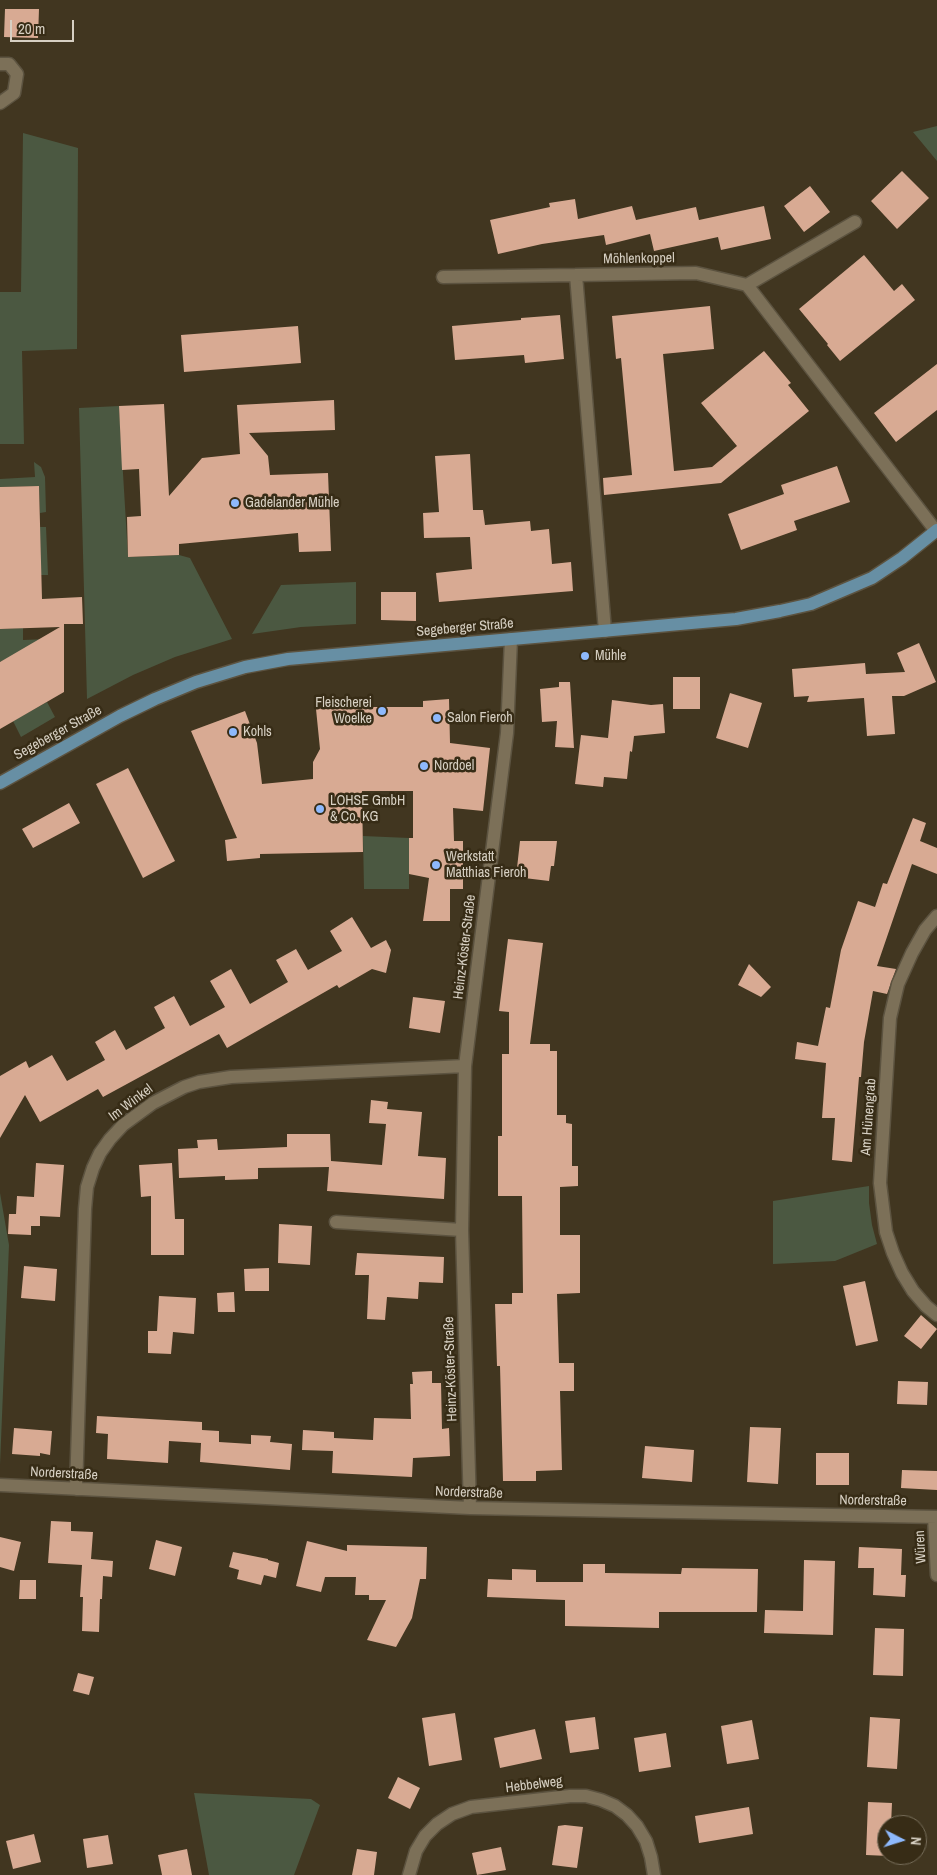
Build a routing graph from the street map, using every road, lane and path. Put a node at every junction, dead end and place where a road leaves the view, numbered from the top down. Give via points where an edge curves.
1 (0, 64) edge
2 (0, 103) edge
3 (855, 222) dead end
4 (576, 275) junction
5 (443, 277) dead end
6 (747, 285) junction
7 (936, 530) edge
8 (605, 630) junction
9 (511, 639) junction
10 (0, 783) edge
11 (937, 916) edge
12 (466, 1066) junction
13 (336, 1222) dead end
14 (462, 1230) junction
15 (937, 1315) edge
16 (0, 1485) edge
17 (76, 1489) junction
18 (470, 1508) junction
19 (936, 1517) edge
20 (937, 1575) edge
21 (410, 1875) edge
22 (654, 1875) edge

1 - 2 street via 9,64 17,74 14,92
3 - 6 street
4 - 5 street, Möhlenkoppel
4 - 6 street, Möhlenkoppel via 696,273
4 - 8 street
6 - 7 street
7 - 8 main road, Segeberger Straße via 872,578 810,604 736,619
8 - 9 main road, Segeberger Straße
9 - 10 main road, Segeberger Straße via 288,659 245,667 155,699
9 - 12 street, Heinz-Köster-Straße via 507,733
11 - 15 street, Am Hünengrab via 912,953 898,984 890,1018 880,1183 886,1232 893,1253 913,1291
12 - 14 street, Heinz-Köster-Straße
12 - 17 street, Im Winkel via 208,1080 184,1087 153,1103 123,1125 93,1168 87,1187
13 - 14 street
14 - 18 street, Heinz-Köster-Straße
16 - 17 street, Norderstraße
17 - 18 street, Norderstraße
18 - 19 street, Norderstraße
19 - 20 street, Würen
21 - 22 street, Hebbelweg via 416,1851 425,1836 452,1814 472,1807 586,1796 615,1806 637,1826 646,1841

